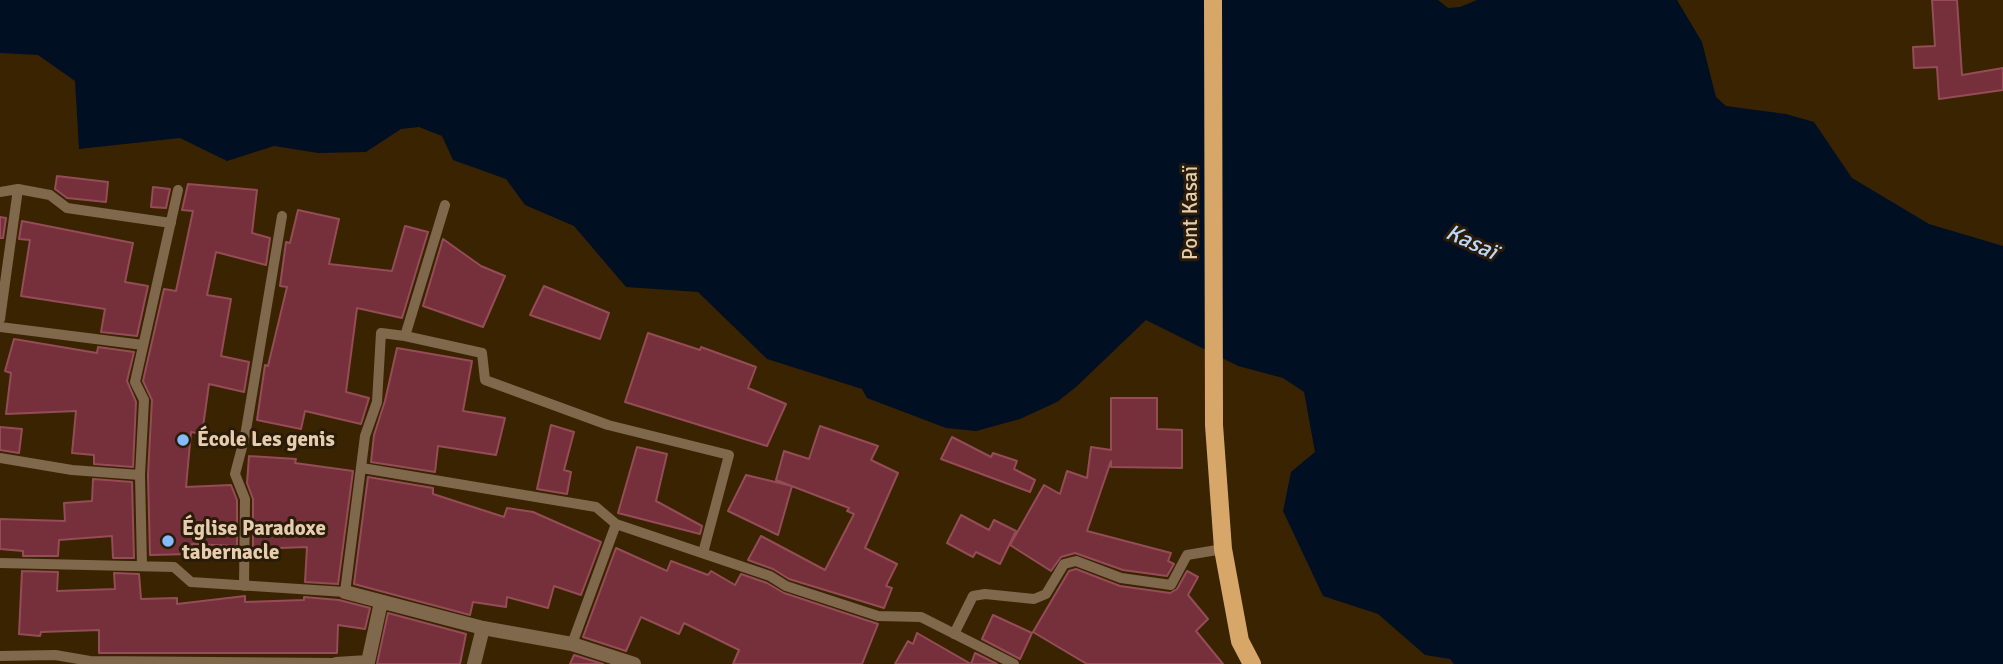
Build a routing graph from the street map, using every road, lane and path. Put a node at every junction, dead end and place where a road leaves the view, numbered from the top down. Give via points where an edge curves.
1 (1213, 0) edge
2 (18, 189) junction
3 (178, 190) dead end
4 (0, 192) edge
5 (445, 205) dead end
6 (282, 216) dead end
7 (171, 223) junction
8 (0, 319) edge
9 (0, 327) edge
10 (405, 336) junction
11 (143, 345) junction
12 (0, 458) edge
13 (362, 468) junction
14 (141, 475) junction
15 (616, 524) junction
16 (1223, 549) junction
17 (703, 554) junction
18 (0, 563) edge
19 (142, 566) junction
20 (244, 586) junction
21 (345, 592) junction
22 (381, 601) junction
23 (483, 628) junction
24 (954, 634) junction
25 (572, 644) junction
26 (0, 656) edge
27 (90, 662) edge
28 (166, 663) edge
29 (336, 663) edge
30 (474, 664) edge
31 (634, 664) edge
32 (1014, 664) edge
33 (1252, 664) edge

1 - 16 main road, Pont Kasaï via 1214,425
2 - 4 lane
2 - 7 lane via 50,195 66,208
2 - 8 lane
3 - 7 lane
5 - 10 lane
6 - 20 lane via 245,436 234,474 245,499
7 - 11 lane
9 - 11 lane
10 - 13 lane via 381,333 377,402 365,436
10 - 17 lane via 482,353 485,380 608,425 729,455
11 - 14 lane via 135,382 144,400
12 - 14 lane
13 - 15 lane via 596,507
13 - 21 lane
14 - 19 lane
15 - 17 lane
15 - 25 lane
16 - 24 lane via 1186,555 1171,585 1121,578 1076,561 1064,564 1046,594 1034,598 973,596
16 - 33 main road, Pont Kasaï via 1240,641
17 - 24 lane via 878,616 921,617
18 - 19 lane
19 - 20 lane via 174,567 191,583
20 - 21 lane
21 - 22 street
22 - 23 street
22 - 29 street via 368,662
23 - 25 street
23 - 30 street
24 - 32 lane
25 - 31 street
26 - 27 lane via 55,655
27 - 28 lane
28 - 29 lane

